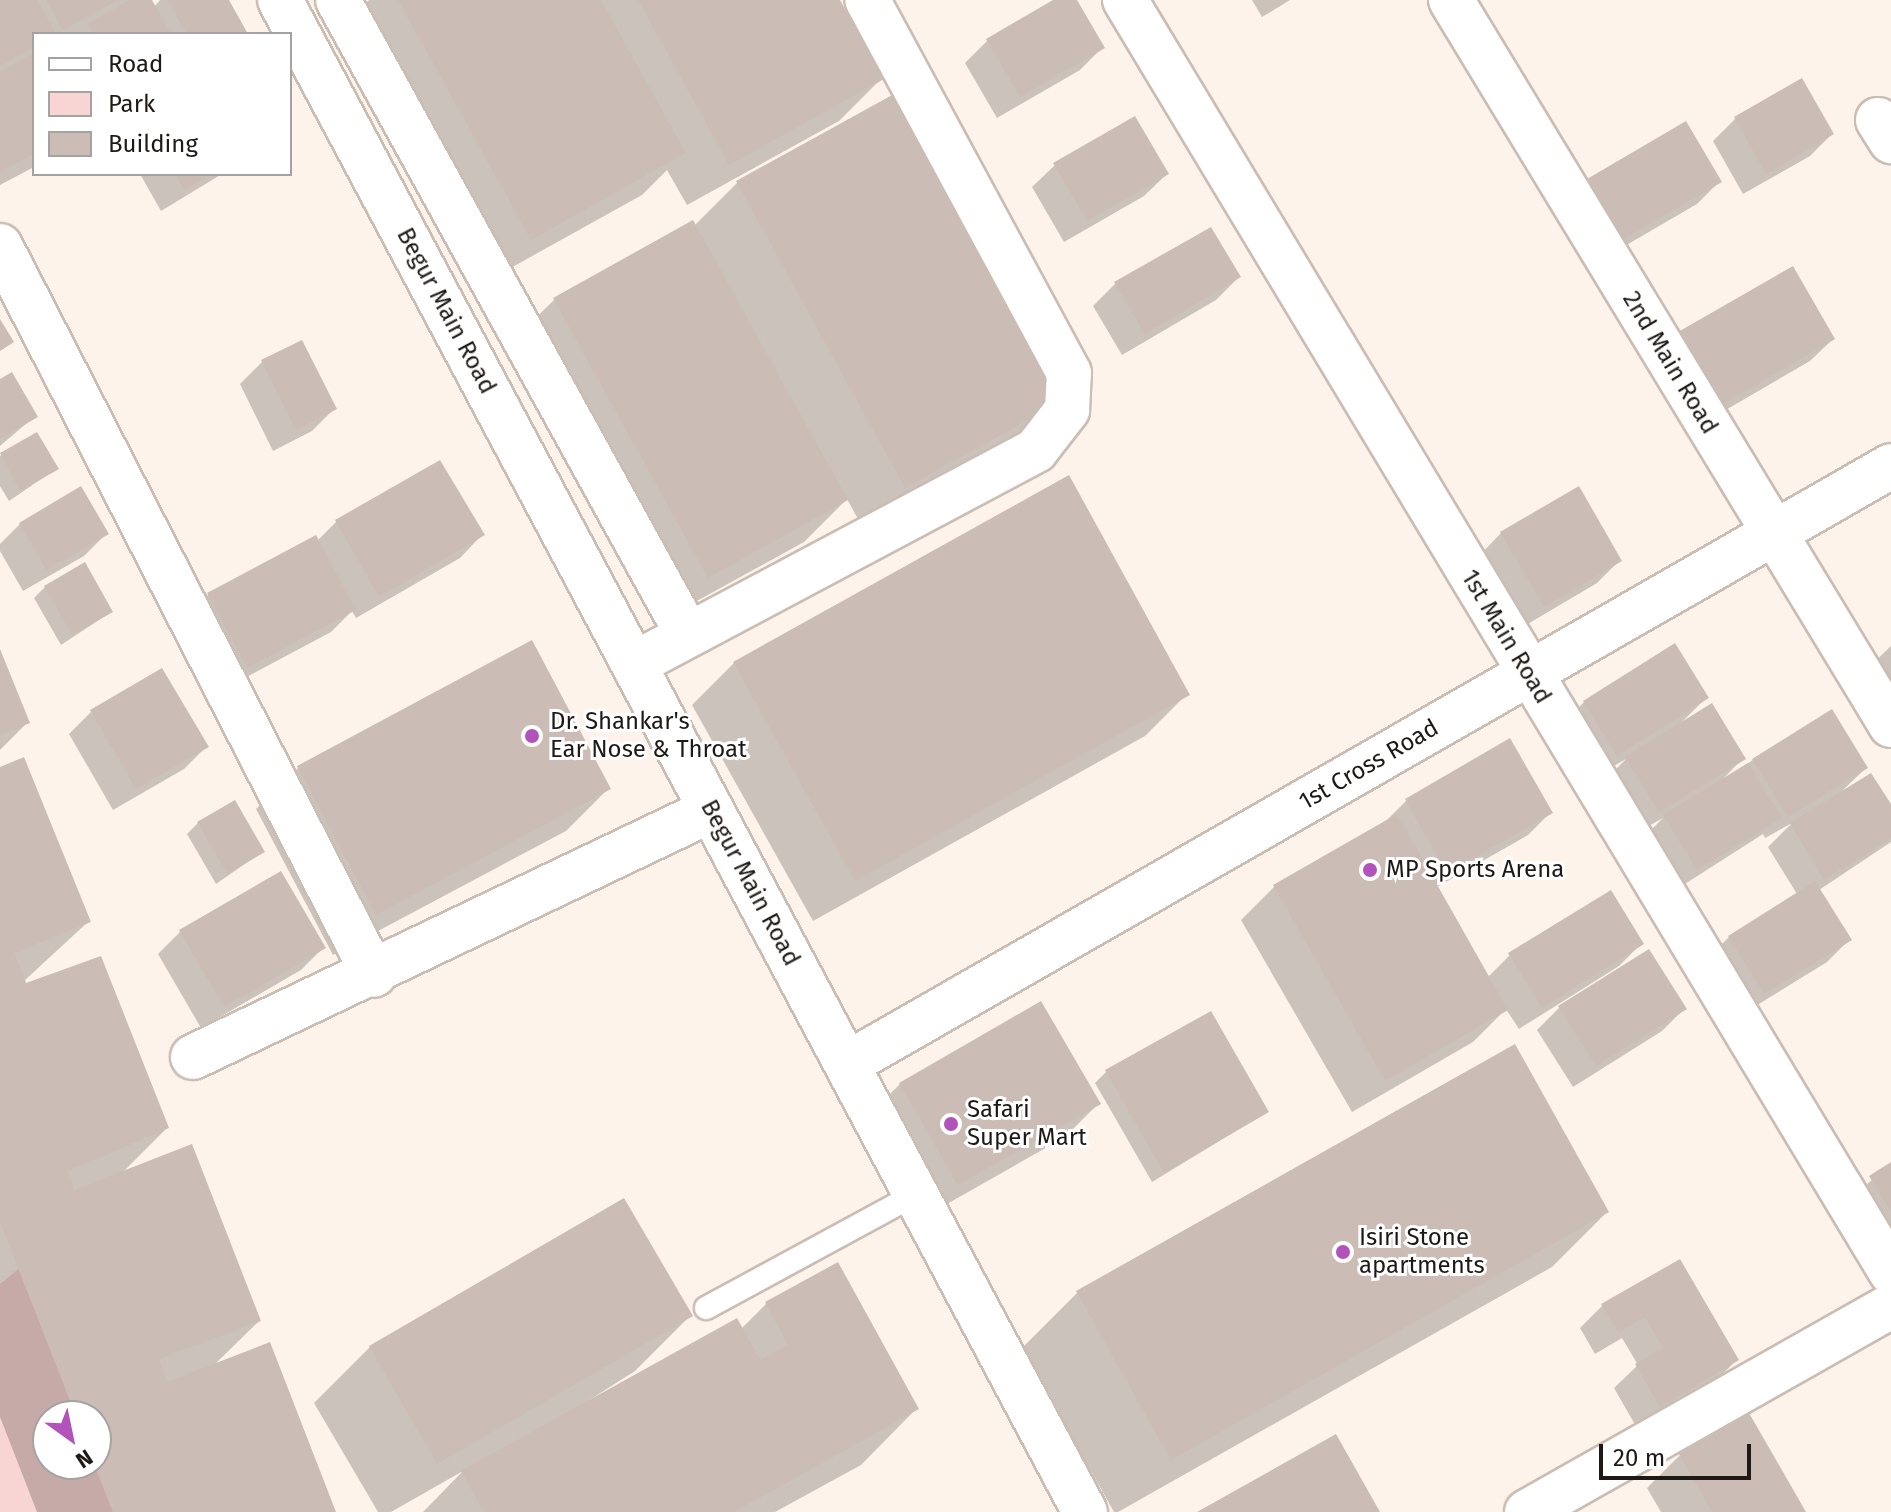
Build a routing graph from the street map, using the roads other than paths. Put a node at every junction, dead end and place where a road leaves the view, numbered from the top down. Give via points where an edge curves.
1 (338, 0) edge
2 (867, 0) edge
3 (1125, 0) edge
4 (1451, 0) edge
5 (293, 5) edge
6 (0, 246) edge
7 (1891, 466) edge
8 (1772, 533) junction
9 (688, 635) junction
10 (634, 664) junction
11 (1528, 674) junction
12 (1891, 725) edge
13 (711, 810) junction
14 (374, 975) junction
15 (193, 1057) dead end
16 (847, 1064) junction
17 (916, 1194) junction
18 (1891, 1272) edge
19 (1891, 1306) edge
20 (706, 1308) dead end
21 (1085, 1512) edge
22 (1527, 1512) edge

1 - 9 street
2 - 9 street via 1069,373 1067,410 1036,450
3 - 11 street, 1st Main Road
4 - 8 street, 2nd Main Road
5 - 10 street, Begur Main Road
6 - 14 street
7 - 8 street, 1st Cross Road
8 - 11 street, 1st Cross Road
8 - 12 street, 2nd Main Road
9 - 10 street
10 - 13 street, Begur Main Road
11 - 16 street, 1st Cross Road
11 - 18 street, 1st Main Road
13 - 14 street
13 - 16 street, Begur Main Road
14 - 15 street
16 - 17 street, Begur Main Road
17 - 20 lane
17 - 21 street, Begur Main Road
19 - 22 street

